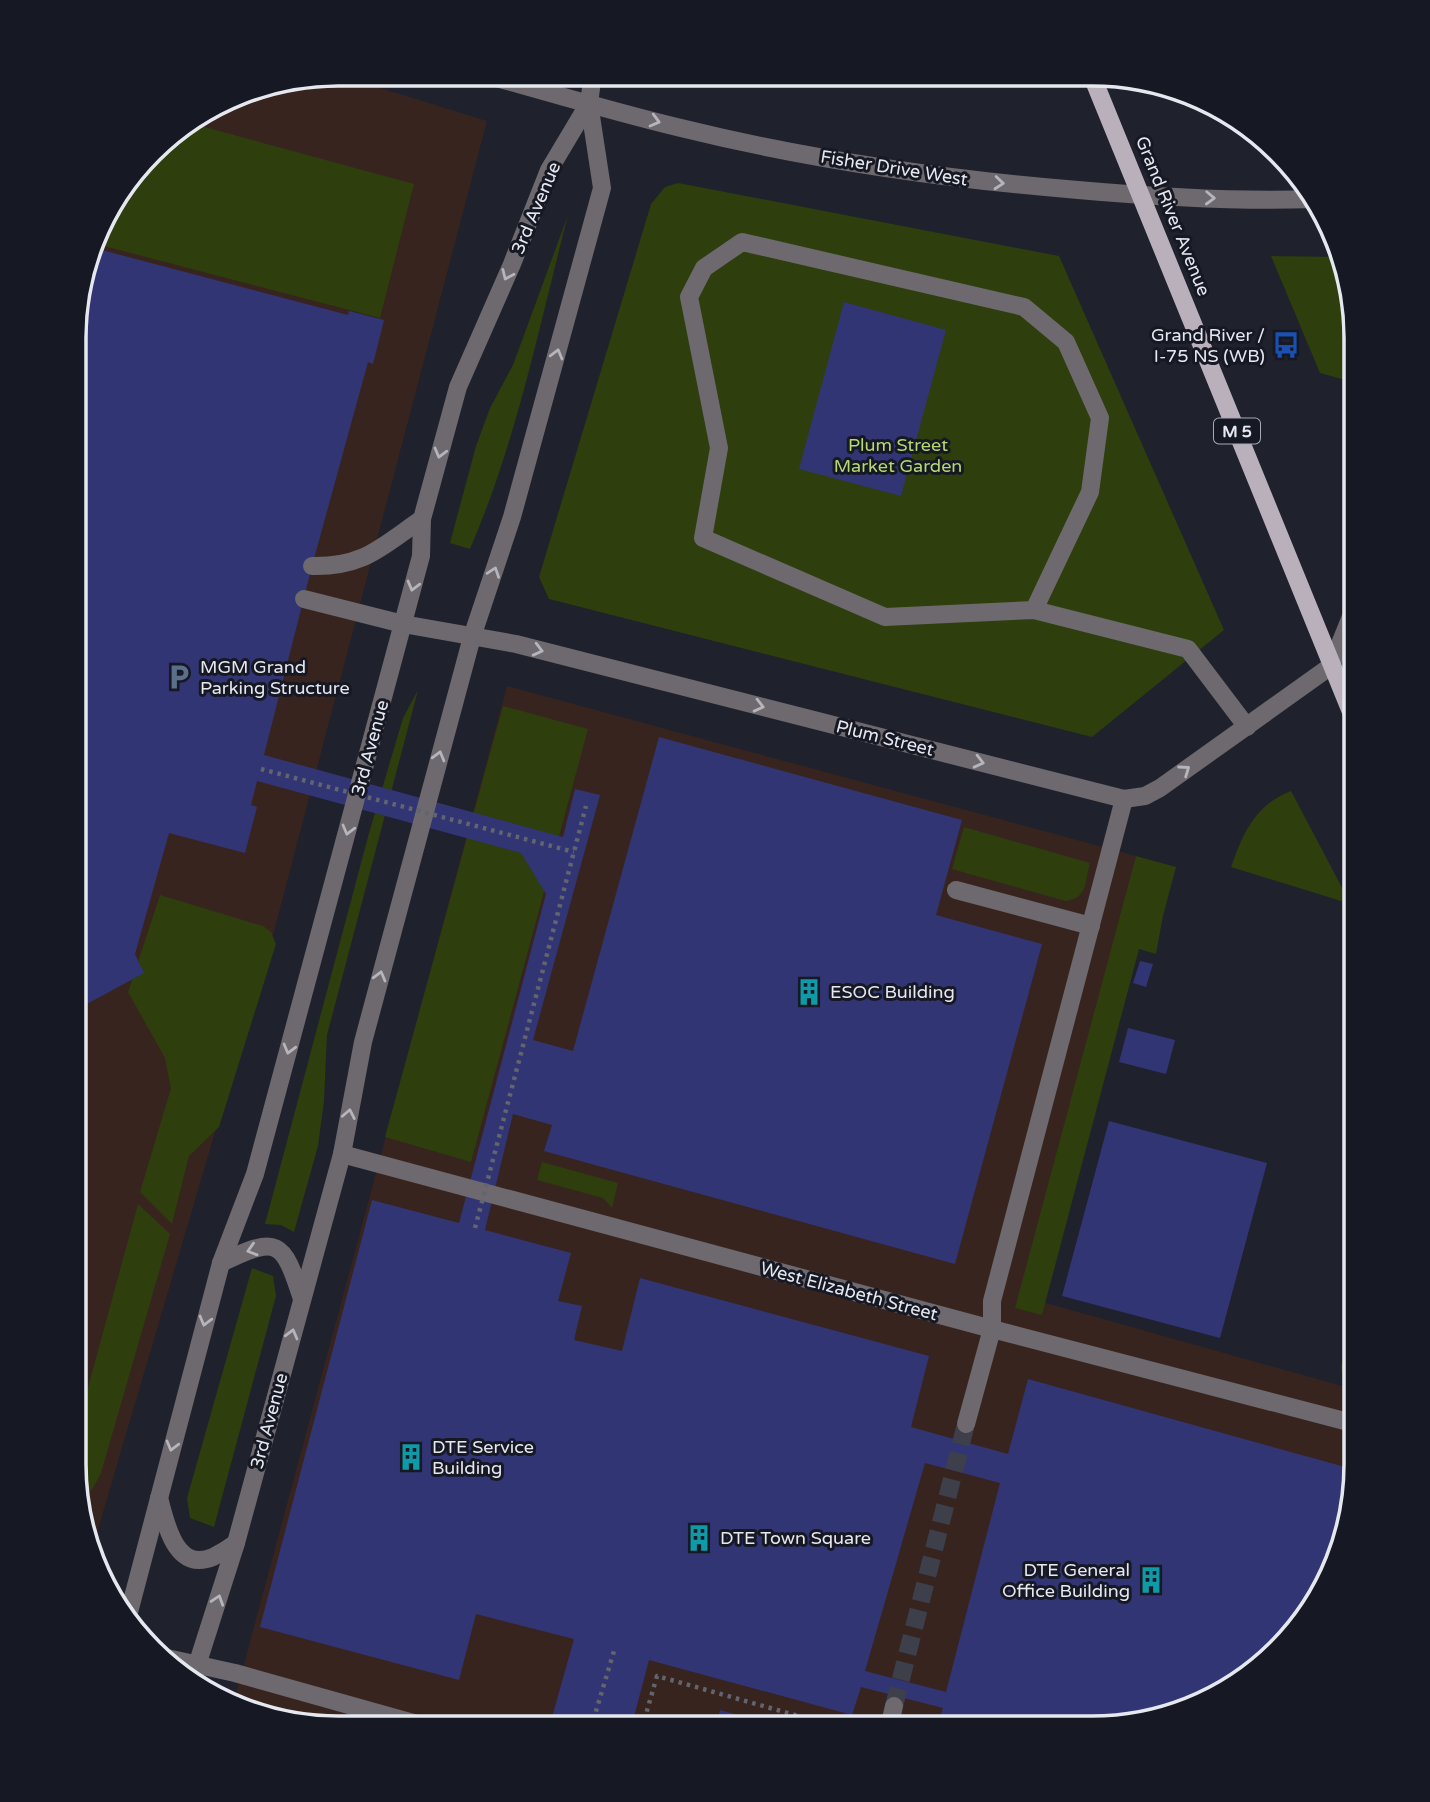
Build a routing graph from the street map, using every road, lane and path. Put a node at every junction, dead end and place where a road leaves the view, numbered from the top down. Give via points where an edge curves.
1 (519, 86) edge
2 (591, 86) edge
3 (1095, 86) edge
4 (589, 103) junction
5 (1142, 195) junction
6 (1303, 199) edge
7 (422, 519) junction
8 (312, 566) dead end
9 (303, 599) dead end
10 (1034, 610) junction
11 (403, 624) junction
12 (1344, 634) edge
13 (472, 637) junction
14 (1331, 666) junction
15 (1344, 696) edge
16 (1247, 727) junction
17 (261, 769) dead end
18 (1125, 799) junction
19 (586, 806) dead end
20 (574, 852) junction
21 (956, 890) dead end
22 (1091, 926) junction
23 (342, 1154) junction
24 (475, 1228) dead end
25 (221, 1263) junction
26 (302, 1299) junction
27 (992, 1329) junction
28 (1344, 1421) edge
29 (966, 1424) tunnel mouth
30 (159, 1498) junction
31 (236, 1543) junction
32 (130, 1607) edge
33 (614, 1651) dead end
34 (180, 1661) edge
35 (196, 1665) junction
36 (194, 1671) edge
37 (894, 1706) tunnel mouth
38 (388, 1716) edge
39 (595, 1716) edge
40 (645, 1716) edge
41 (799, 1716) edge
42 (892, 1716) edge

1 - 4 street, Fisher Drive West
2 - 4 street
3 - 5 main road, Grand River Avenue / M 5
4 -> 5 street, Fisher Drive West via 841,162 975,181
4 -> 7 street, 3rd Avenue via 549,170 458,387
13 -> 4 street, 3rd Avenue via 512,517 602,188
5 -> 6 street, Fisher Drive West
5 - 14 main road, Grand River Avenue / M 5
7 - 8 street via 371,555 337,566
7 -> 11 street, 3rd Avenue via 421,556
9 - 11 street, Plum Street
10 - 10 street via 885,617 703,538 719,448 689,297 704,268 742,242 1024,307 1066,342 1100,418 1090,492
10 - 16 street via 1188,649
11 - 13 street, Plum Street
11 -> 25 street, 3rd Avenue via 255,1174
12 - 14 street
13 -> 18 street, Plum Street
23 -> 13 street, 3rd Avenue via 363,1042
14 - 15 main road, Grand River Avenue / M 5
14 - 16 street
18 -> 16 street via 1160,788
17 - 20 path, bridge
18 - 22 street
19 - 20 path, bridge
20 - 24 path, bridge
21 - 22 street
22 - 27 street via 992,1301
23 - 26 street, 3rd Avenue
23 - 27 street, West Elizabeth Street
26 -> 25 street via 291,1266 273,1247 253,1247
25 -> 30 street, 3rd Avenue
31 -> 26 street, 3rd Avenue
27 - 28 street, West Elizabeth Street
27 - 29 street
30 - 31 street via 171,1541 184,1555 211,1558
30 - 32 street, 3rd Avenue
35 -> 31 street, 3rd Avenue
33 - 39 path
34 - 35 street
35 - 36 street, 3rd Avenue
35 - 38 street
37 - 42 street
40 - 41 path via 657,1676

